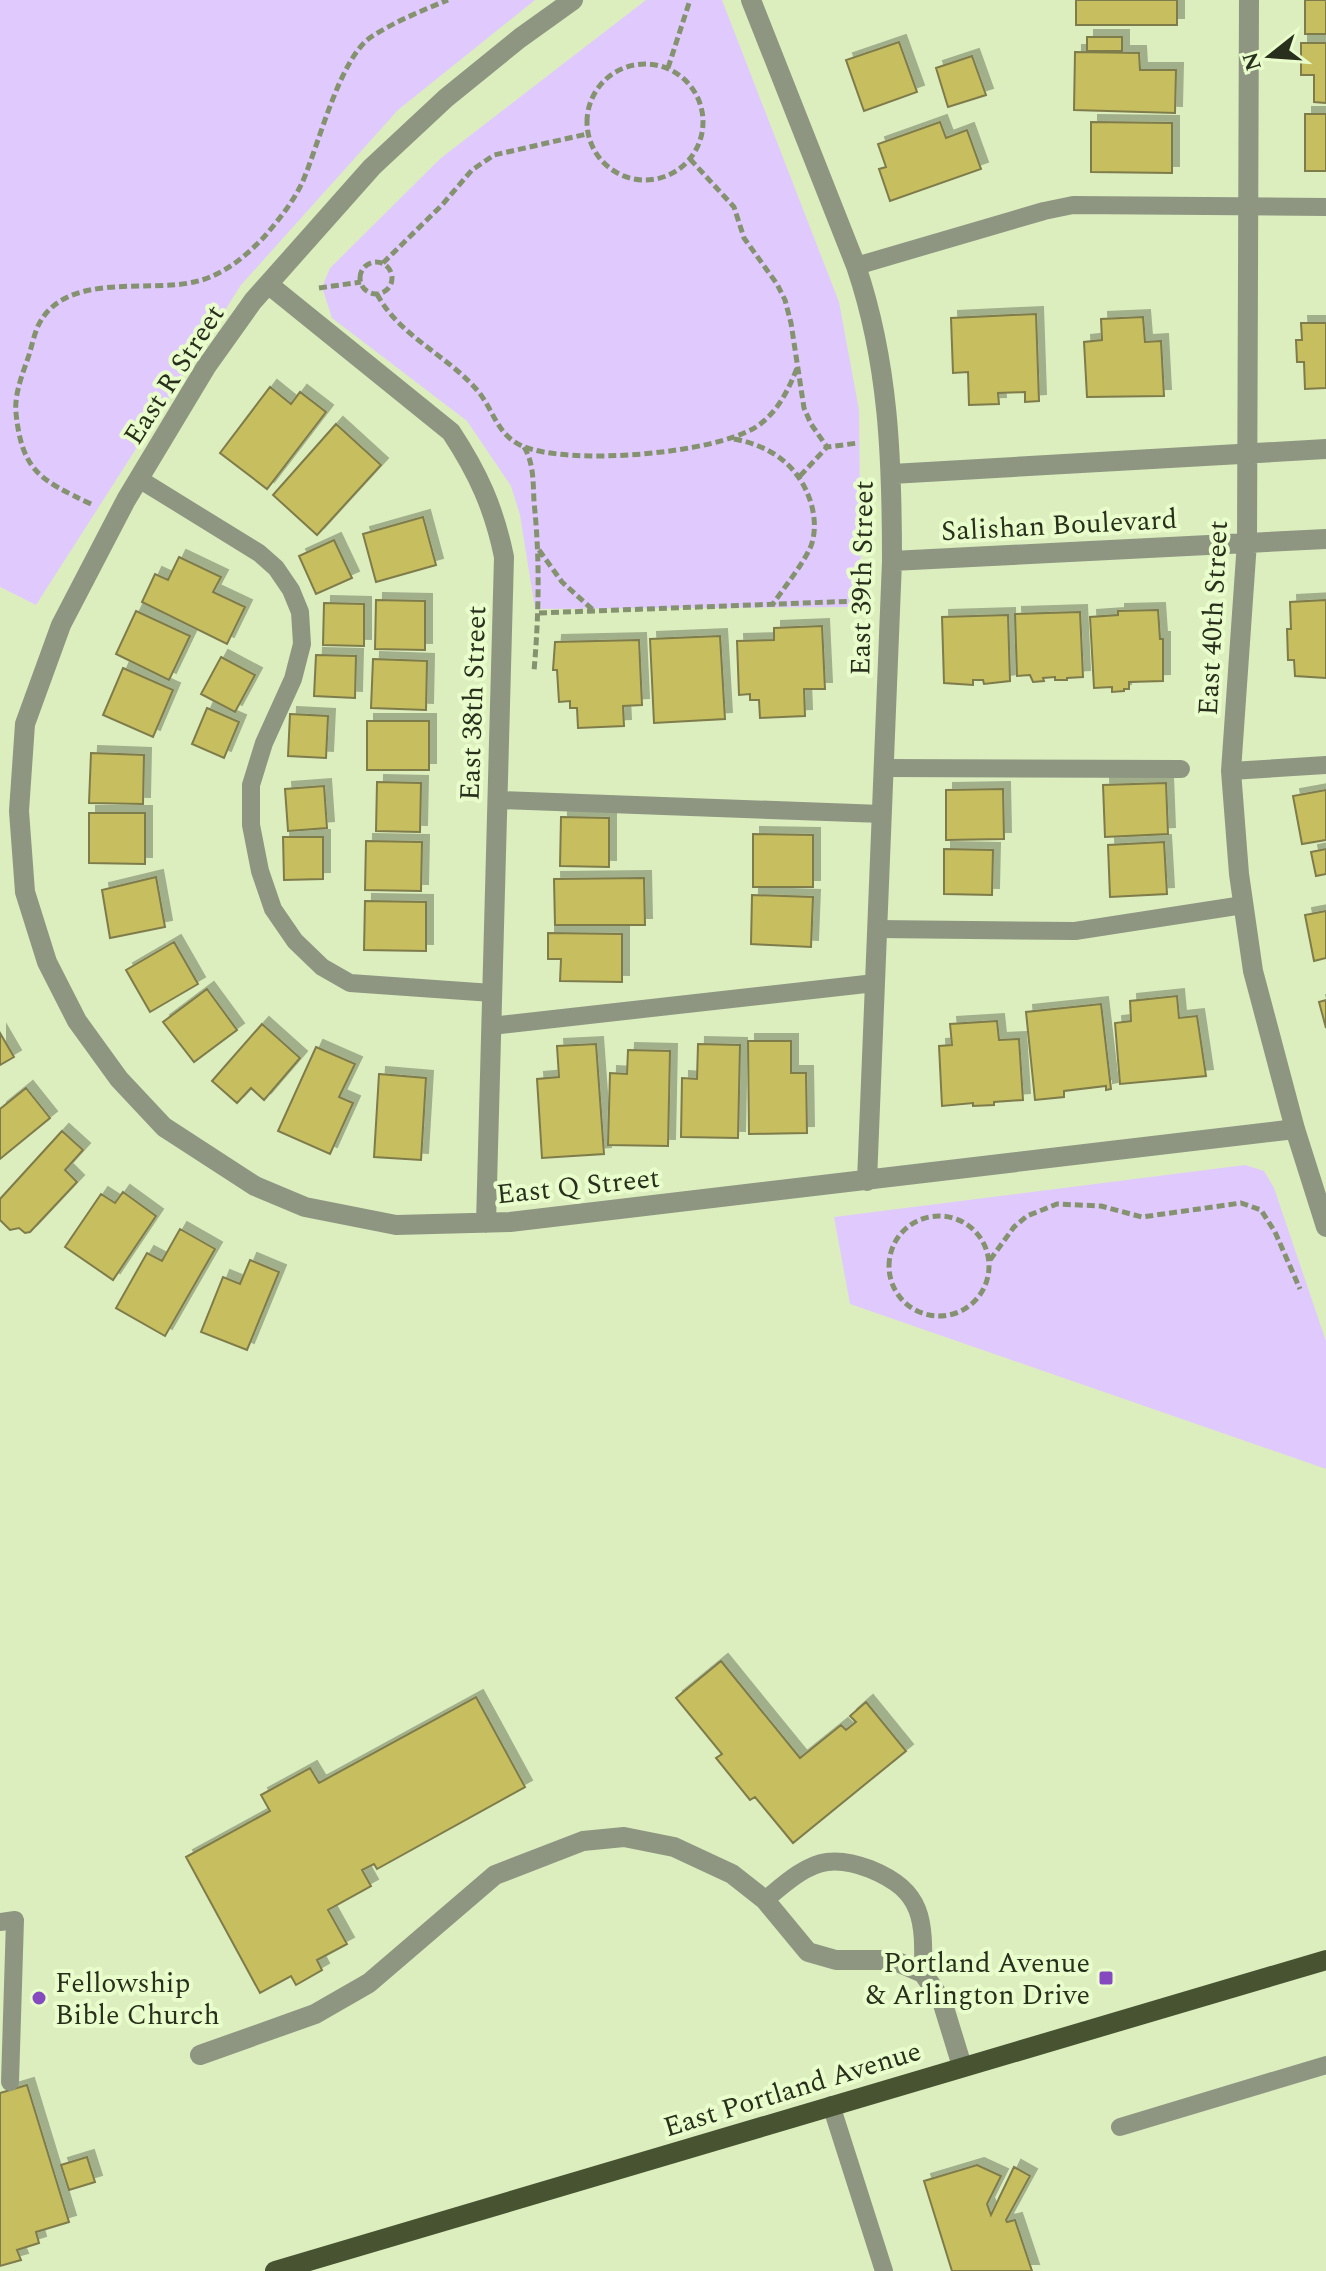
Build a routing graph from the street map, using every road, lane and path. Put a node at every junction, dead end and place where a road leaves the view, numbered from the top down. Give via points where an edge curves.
1 (448, 0) edge
2 (573, 0) edge
3 (690, 0) edge
4 (751, 0) edge
5 (1249, 0) edge
6 (668, 68) junction
7 (587, 134) junction
8 (690, 159) junction
9 (1248, 206) junction
10 (1326, 207) edge
11 (383, 263) junction
12 (856, 266) junction
13 (361, 282) junction
14 (268, 284) junction
15 (319, 288) dead end
16 (377, 294) junction
17 (797, 368) junction
18 (729, 438) junction
19 (858, 443) dead end
20 (827, 447) junction
21 (1326, 449) edge
22 (1246, 454) junction
23 (892, 474) junction
24 (800, 476) junction
25 (139, 479) junction
26 (95, 506) dead end
27 (1326, 539) edge
28 (1247, 542) junction
29 (538, 549) dead end
30 (892, 561) junction
31 (858, 601) dead end
32 (773, 604) junction
33 (594, 611) junction
34 (539, 613) dead end
35 (1326, 765) edge
36 (883, 768) junction
37 (1181, 769) dead end
38 (1231, 771) junction
39 (498, 800) junction
40 (882, 814) junction
41 (25, 892) joint
42 (1243, 905) junction
43 (877, 929) junction
44 (875, 983) junction
45 (492, 993) junction
46 (491, 1026) junction
47 (1295, 1129) junction
48 (867, 1181) junction
49 (926, 1203) dead end
50 (928, 1216) junction
51 (486, 1223) junction
52 (1326, 1227) edge
53 (990, 1260) junction
54 (1300, 1289) dead end
55 (765, 1900) junction
56 (0, 1922) edge
57 (1326, 1960) edge
58 (923, 1973) junction
59 (200, 2055) dead end
60 (1326, 2065) edge
61 (962, 2066) junction
62 (10, 2082) dead end
63 (831, 2105) junction
64 (1120, 2127) dead end
65 (275, 2271) edge
66 (884, 2271) edge

1 - 26 path via 370,38 351,59 301,185 279,218 240,259 219,274 194,282 91,290 51,308 38,325 15,407 24,455 53,486
2 - 14 street, East R Street via 446,98 372,167
3 - 6 path
4 - 12 street, East 39th Street
5 - 9 street, East 40th Street
6 - 7 path via 642,63 606,78 586,113
6 - 8 path via 693,88 701,105 703,124
7 - 8 path via 600,160 623,177 660,179
7 - 11 path via 494,155 472,170
8 - 17 path via 734,207 744,238 777,284 791,323
9 - 10 lane
9 - 12 lane via 1073,205
9 - 22 street, East 40th Street
11 - 13 path via 373,261 364,267
11 - 16 path via 391,281
12 - 23 street, East 39th Street via 886,393
13 - 15 path
13 - 16 path
14 - 25 street, East R Street via 206,367
14 - 39 street, East 38th Street via 451,432 489,498 504,557
16 - 18 path via 402,326 459,371 480,393 501,431 523,446 621,455
17 - 18 path via 773,411 759,425
17 - 20 path via 811,424
18 - 24 path via 767,448
19 - 20 path
20 - 24 path
21 - 22 street
22 - 23 street
22 - 28 street, East 40th Street
23 - 30 street, East 39th Street
24 - 32 path via 815,529 811,546
25 - 41 street, East R Street via 61,625 25,724 19,811
25 - 45 lane via 259,553 276,568 300,612 302,644 293,679 251,785 251,825 273,909 322,967 350,983
27 - 28 street, Salishan Boulevard
28 - 30 street, Salishan Boulevard
28 - 38 street, East 40th Street
29 - 33 path via 562,582
30 - 36 street, East 39th Street
31 - 32 path
32 - 33 path
33 - 34 path
35 - 38 lane
36 - 37 lane
36 - 40 street, East 39th Street
38 - 42 street, East 40th Street
39 - 40 lane
39 - 45 street, East 38th Street
40 - 43 street, East 39th Street
41 - 51 street, East Q Street via 47,962 77,1021 119,1079 164,1127 255,1186 305,1207 396,1225
42 - 43 lane via 1075,931
42 - 47 street, East 40th Street via 1253,971
43 - 44 street, East 39th Street
44 - 46 lane
44 - 48 street, East 39th Street
45 - 46 street, East 38th Street
46 - 51 street, East 38th Street
47 - 48 street, East Q Street
47 - 52 street, East 40th Street
48 - 51 street, East Q Street
49 - 50 path
50 - 53 path via 945,1215 976,1230
50 - 53 path via 899,1234 891,1250 892,1283 911,1308 934,1316 959,1313 983,1292
53 - 54 path via 1027,1216 1057,1204 1101,1206 1142,1217 1241,1203 1261,1210
55 - 58 street via 808,1952 836,1960 893,1960
55 - 58 lane via 798,1874 826,1861 857,1863 890,1877 915,1901 924,1930
55 - 59 street via 732,1874 674,1847 624,1837 583,1841 495,1875 369,1983 315,2014
56 - 62 lane via 15,1920
57 - 61 main road, East Portland Avenue
58 - 61 street via 942,2001
60 - 64 lane
61 - 63 main road, East Portland Avenue
63 - 65 main road, East Portland Avenue
63 - 66 lane

